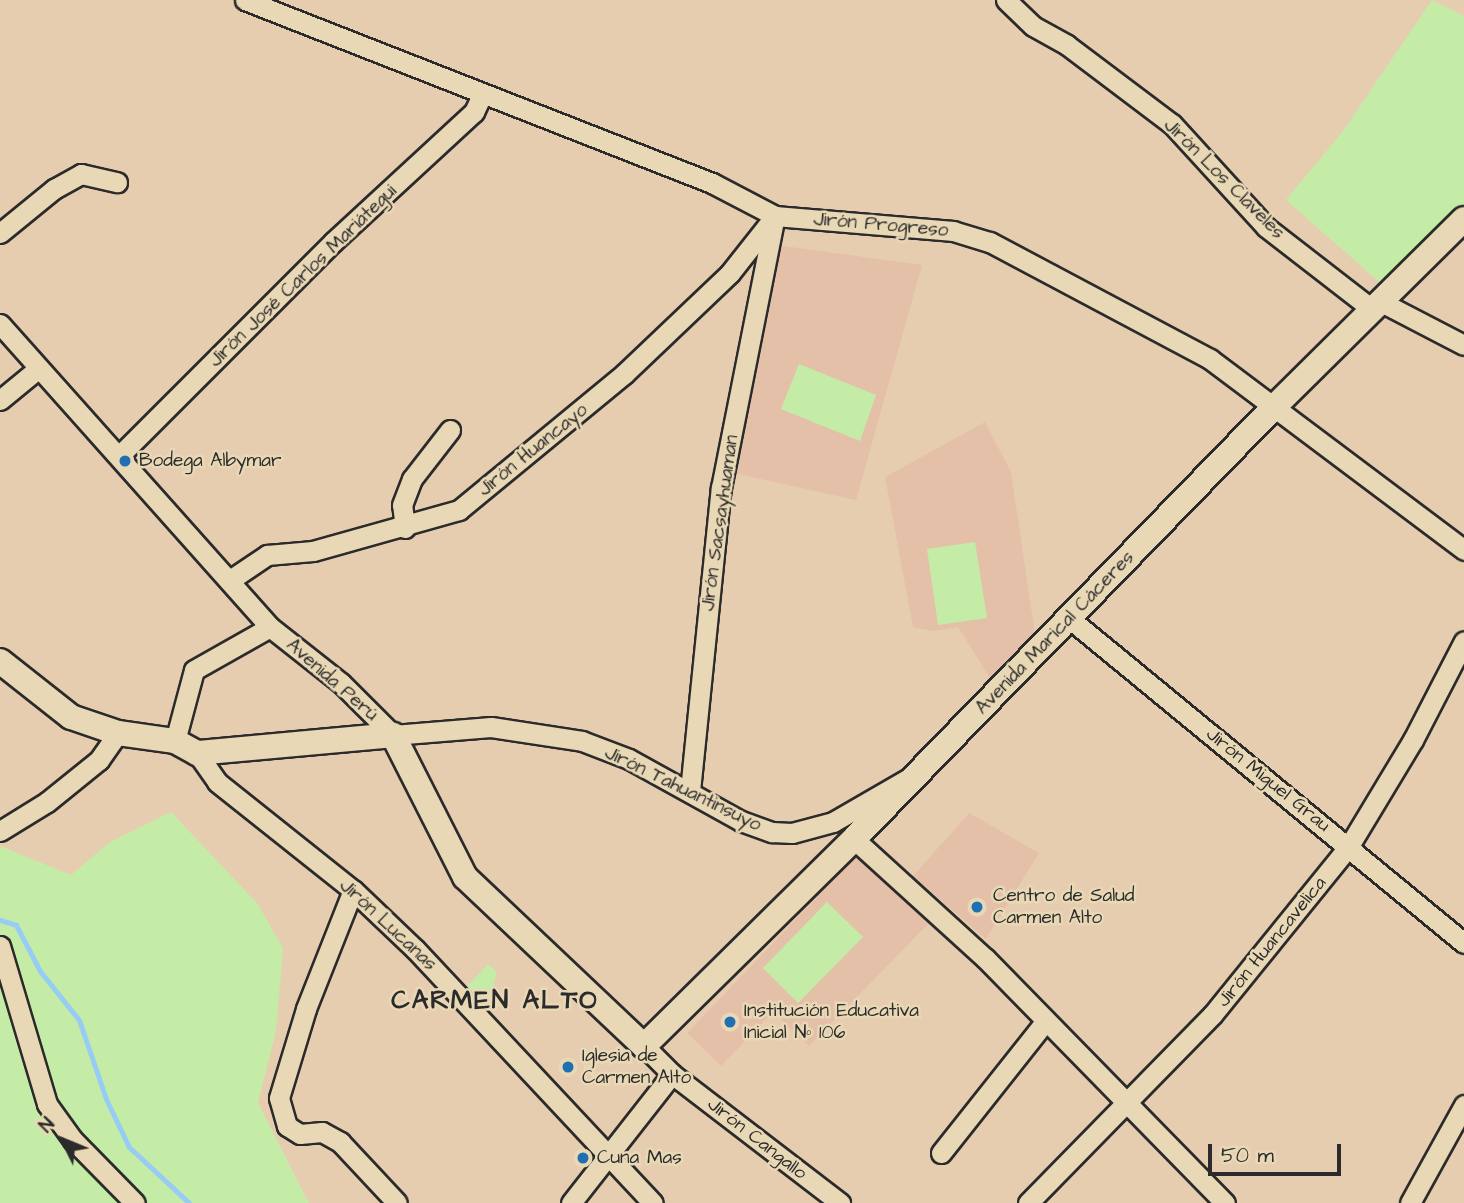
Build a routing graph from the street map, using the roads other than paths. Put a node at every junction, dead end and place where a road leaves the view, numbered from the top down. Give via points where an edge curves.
1 (245, 0) edge
2 (1006, 0) edge
3 (481, 95) junction
4 (117, 182) dead end
5 (775, 216) junction
6 (1464, 219) edge
7 (0, 233) edge
8 (1378, 307) junction
9 (0, 324) edge
10 (1464, 345) edge
11 (40, 368) junction
12 (0, 400) edge
13 (1274, 407) junction
14 (450, 430) dead end
15 (121, 454) junction
16 (405, 528) junction
17 (1464, 550) edge
18 (230, 580) junction
19 (1070, 618) junction
20 (270, 627) junction
21 (1464, 641) edge
22 (0, 661) edge
23 (118, 733) junction
24 (393, 735) junction
25 (175, 741) junction
26 (197, 753) junction
27 (918, 774) junction
28 (690, 791) junction
29 (0, 831) edge
30 (854, 839) junction
31 (1349, 846) junction
32 (353, 890) junction
33 (1464, 943) edge
34 (0, 946) edge
35 (1045, 1022) junction
36 (644, 1046) junction
37 (672, 1074) junction
38 (1130, 1102) junction
39 (1464, 1105) edge
40 (941, 1153) dead end
41 (607, 1156) junction
42 (135, 1203) edge
43 (397, 1203) edge
44 (571, 1203) edge
45 (653, 1203) edge
46 (840, 1203) edge
47 (1027, 1203) edge
48 (1225, 1203) edge
49 (1410, 1203) edge

1 - 3 street, Jirón Progreso
2 - 8 street, Jirón Los Claveles via 1033,26 1067,44 1172,124 1266,227
3 - 5 street, Jirón Progreso via 712,183
3 - 15 street, Jirón José Carlos Mariátegui via 474,112 333,242
4 - 7 street via 80,174
5 - 13 street, Jirón Progreso via 953,231 990,242 1210,359
5 - 16 street, Jirón Huancayo via 730,273 568,423 459,510
5 - 28 street, Jirón Sacsayhuaman via 721,488
6 - 8 street, Avenida Marical Cáceres
8 - 10 street, Jirón Los Claveles
8 - 13 street, Avenida Marical Cáceres
9 - 11 street, Avenida Perú
11 - 12 street
11 - 15 street, Avenida Perú
13 - 17 street, Jirón Progreso
13 - 19 street, Avenida Marical Cáceres
14 - 16 street via 412,479 402,505
15 - 18 street, Avenida Perú
16 - 18 street, Jirón Huancayo via 313,551 267,555
18 - 20 street, Avenida Perú
19 - 27 street, Avenida Marical Cáceres
19 - 31 street, Jirón Miguel Grau
20 - 24 street, Avenida Perú via 341,683
20 - 25 street via 194,670
21 - 31 street, Jirón Huancavelica via 1413,740
22 - 23 street via 71,718
23 - 25 street
23 - 29 street via 99,760 47,802
24 - 26 street
24 - 28 street, Jirón Tahuantinsuyo via 491,727 582,741
24 - 36 street, Avenida Perú via 465,877
25 - 26 street
26 - 32 street, Jirón Lucanas via 217,782
27 - 28 street, Jirón Tahuantinsuyo via 884,789 833,822 792,833 772,832 741,821
27 - 30 street, Avenida Marical Cáceres
30 - 35 street via 985,958
30 - 36 street, Avenida Marical Cáceres
31 - 33 street, Jirón Miguel Grau
31 - 38 street, Jirón Huancavelica via 1213,1014
32 - 41 street, Jirón Lucanas via 511,1048
32 - 43 street via 306,1010 279,1098 287,1126 300,1134 322,1132 341,1142
34 - 42 street via 47,1104 73,1140
35 - 38 street
35 - 40 street
36 - 37 street, Jirón Cangallo
37 - 41 street
37 - 46 street, Jirón Cangallo
38 - 47 street, Jirón Huancavelica
38 - 48 street
39 - 49 street
41 - 44 street
41 - 45 street, Jirón Lucanas

